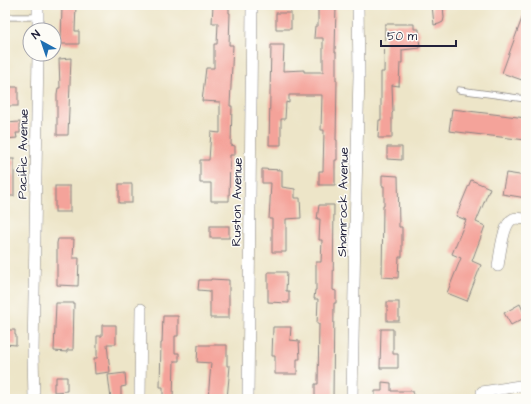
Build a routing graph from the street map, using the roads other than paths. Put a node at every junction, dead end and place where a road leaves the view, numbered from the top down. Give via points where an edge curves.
1 (38, 5) edge
2 (252, 5) edge
3 (358, 5) edge
4 (5, 17) edge
5 (38, 17) junction
6 (38, 22) edge
7 (38, 62) edge
8 (459, 90) dead end
9 (526, 99) edge
10 (526, 219) edge
11 (498, 266) dead end
12 (141, 309) dead end
13 (526, 386) edge
14 (482, 392) dead end
15 (34, 399) edge
16 (140, 399) edge
17 (248, 399) edge
18 (352, 399) edge

1 - 5 street
2 - 17 street, Ruston Avenue
3 - 18 street, Shamrock Avenue via 359,76
4 - 5 lane
5 - 6 street
7 - 15 street, Pacific Avenue
8 - 9 lane
10 - 11 street via 517,218 508,223
12 - 16 street
13 - 14 street

